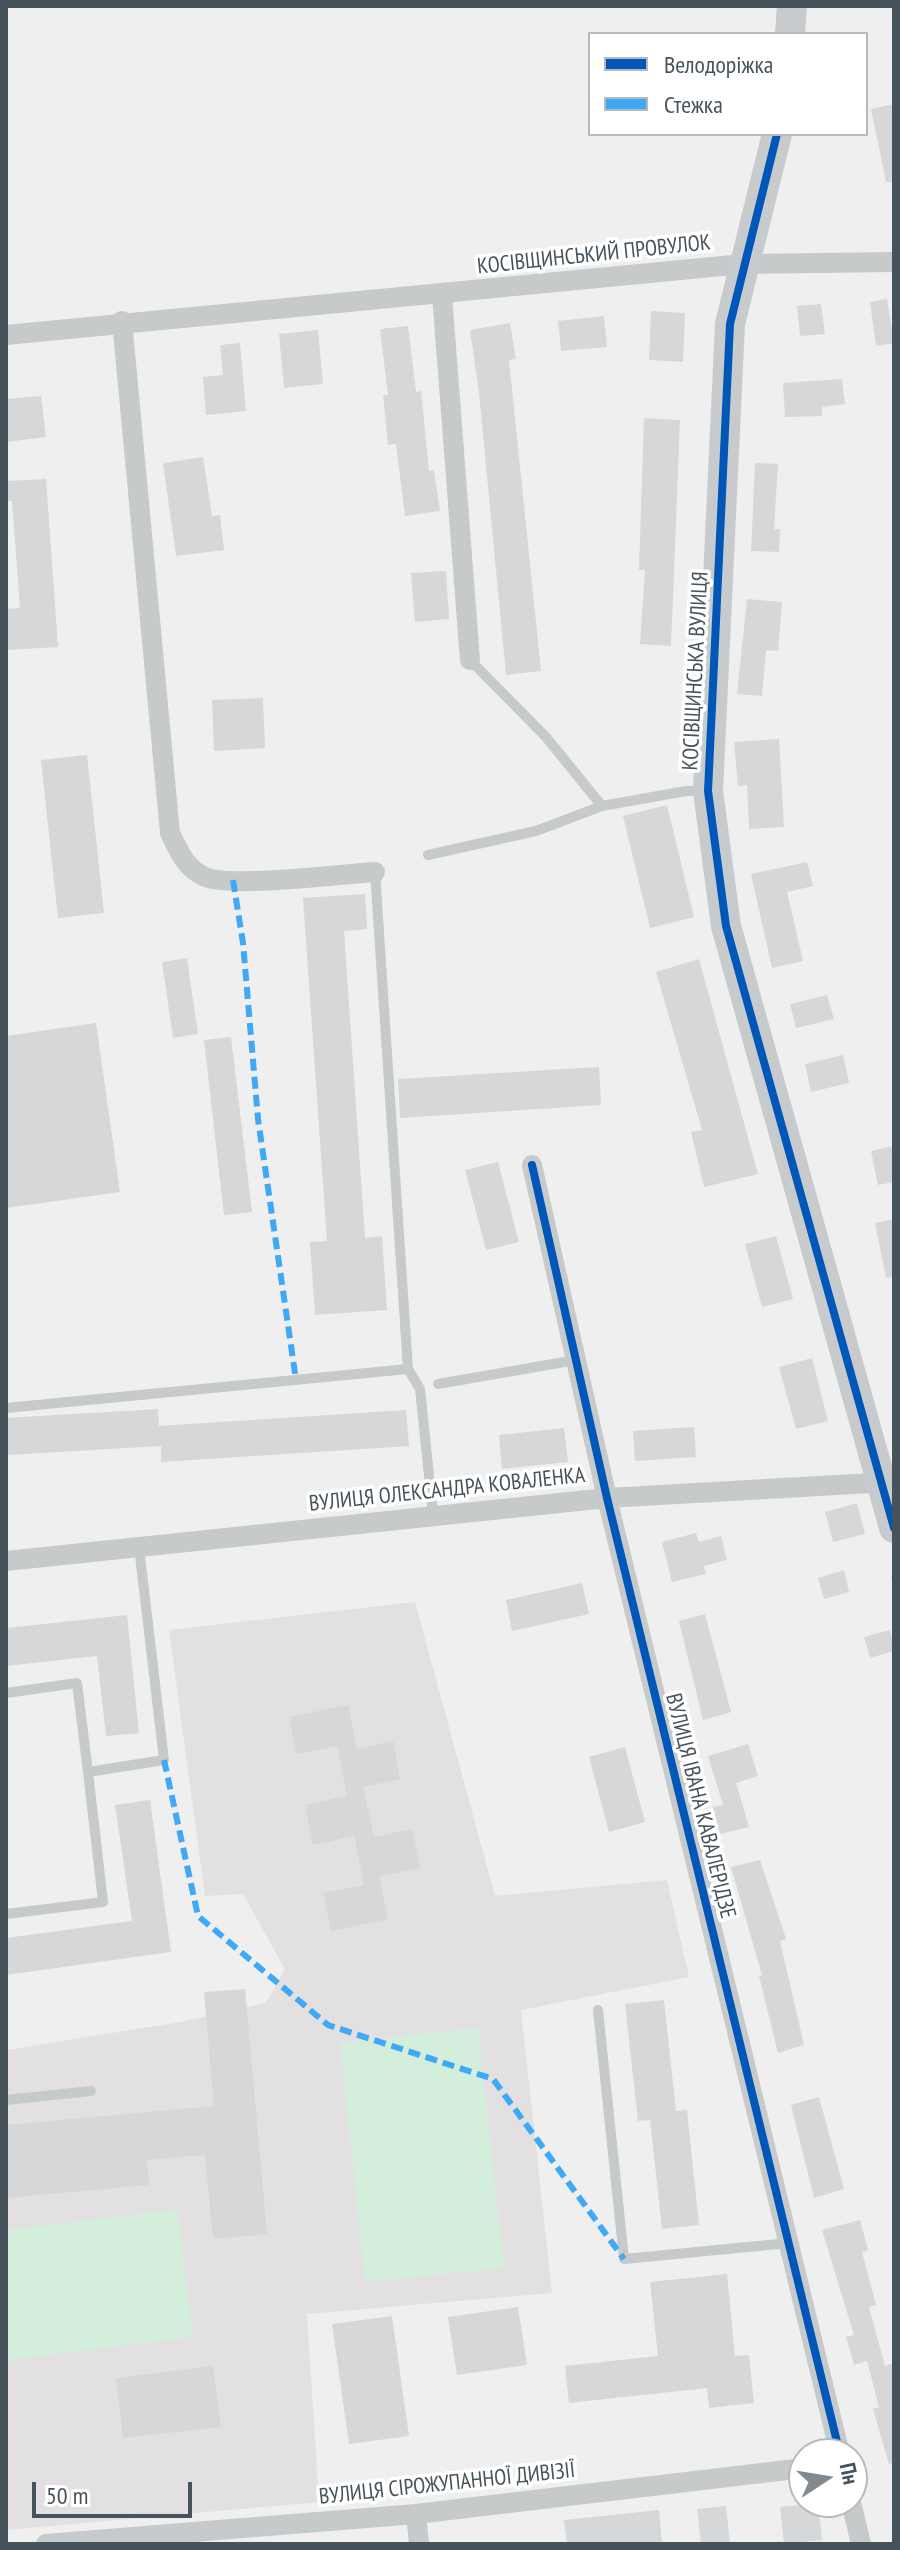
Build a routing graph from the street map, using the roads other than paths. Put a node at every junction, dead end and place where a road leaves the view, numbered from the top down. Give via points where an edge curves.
1 (792, 6) edge
2 (790, 32) edge
3 (776, 136) edge
4 (894, 262) edge
5 (743, 264) junction
6 (442, 295) junction
7 (122, 321) junction
8 (6, 335) edge
9 (470, 660) joint
10 (708, 791) junction
11 (602, 806) junction
12 (428, 855) dead end
13 (375, 872) joint
14 (532, 1165) dead end
15 (576, 1360) junction
16 (408, 1369) junction
17 (438, 1384) dead end
18 (6, 1408) edge
19 (888, 1482) edge
20 (607, 1498) junction
21 (433, 1514) junction
22 (894, 1528) edge
23 (139, 1547) junction
24 (6, 1561) edge
25 (6, 1693) edge
26 (88, 1772) junction
27 (6, 1914) edge
28 (598, 2010) dead end
29 (91, 2091) dead end
30 (6, 2100) edge
31 (789, 2243) junction
32 (836, 2438) edge
33 (788, 2470) edge
34 (416, 2514) junction
35 (855, 2518) edge
36 (46, 2544) edge
37 (419, 2544) edge
38 (861, 2544) edge

1 - 2 street
3 - 5 street, КОСІВЩИНСЬКА ВУЛИЦЯ
4 - 5 street, КОСІВЩИНСЬКИЙ ПРОВУЛОК
5 - 6 street, КОСІВЩИНСЬКИЙ ПРОВУЛОК
5 - 10 street, КОСІВЩИНСЬКА ВУЛИЦЯ via 730,324
6 - 7 street, КОСІВЩИНСЬКИЙ ПРОВУЛОК
6 - 9 street
7 - 8 street, КОСІВЩИНСЬКИЙ ПРОВУЛОК
7 - 13 street via 170,833 184,863 206,878
9 - 11 lane via 546,737
10 - 11 lane
10 - 19 street, КОСІВЩИНСЬКА ВУЛИЦЯ via 726,926
11 - 12 lane via 536,831
13 - 16 lane
14 - 15 street, ВУЛИЦЯ ІВАНА КАВАЛЕРІДЗЕ
15 - 17 lane
15 - 20 street, ВУЛИЦЯ ІВАНА КАВАЛЕРІДЗЕ
16 - 18 lane
16 - 21 lane via 420,1389
19 - 20 street, ВУЛИЦЯ ОЛЕКСАНДРА КОВАЛЕНКА
19 - 22 street, КОСІВЩИНСЬКА ВУЛИЦЯ
20 - 21 street, ВУЛИЦЯ ОЛЕКСАНДРА КОВАЛЕНКА
20 - 31 street, ВУЛИЦЯ ІВАНА КАВАЛЕРІДЗЕ
21 - 23 street, ВУЛИЦЯ ОЛЕКСАНДРА КОВАЛЕНКА
23 - 24 street, ВУЛИЦЯ ОЛЕКСАНДРА КОВАЛЕНКА
23 - 26 lane via 164,1760
25 - 26 lane via 77,1683
26 - 27 lane via 103,1902
28 - 31 lane via 624,2259
29 - 30 lane
31 - 32 street, ВУЛИЦЯ ІВАНА КАВАЛЕРІДЗЕ
33 - 34 street, ВУЛИЦЯ СІРОЖУПАННОЇ ДИВІЗІЇ
34 - 36 street, ВУЛИЦЯ СІРОЖУПАННОЇ ДИВІЗІЇ
34 - 37 street
35 - 38 street

